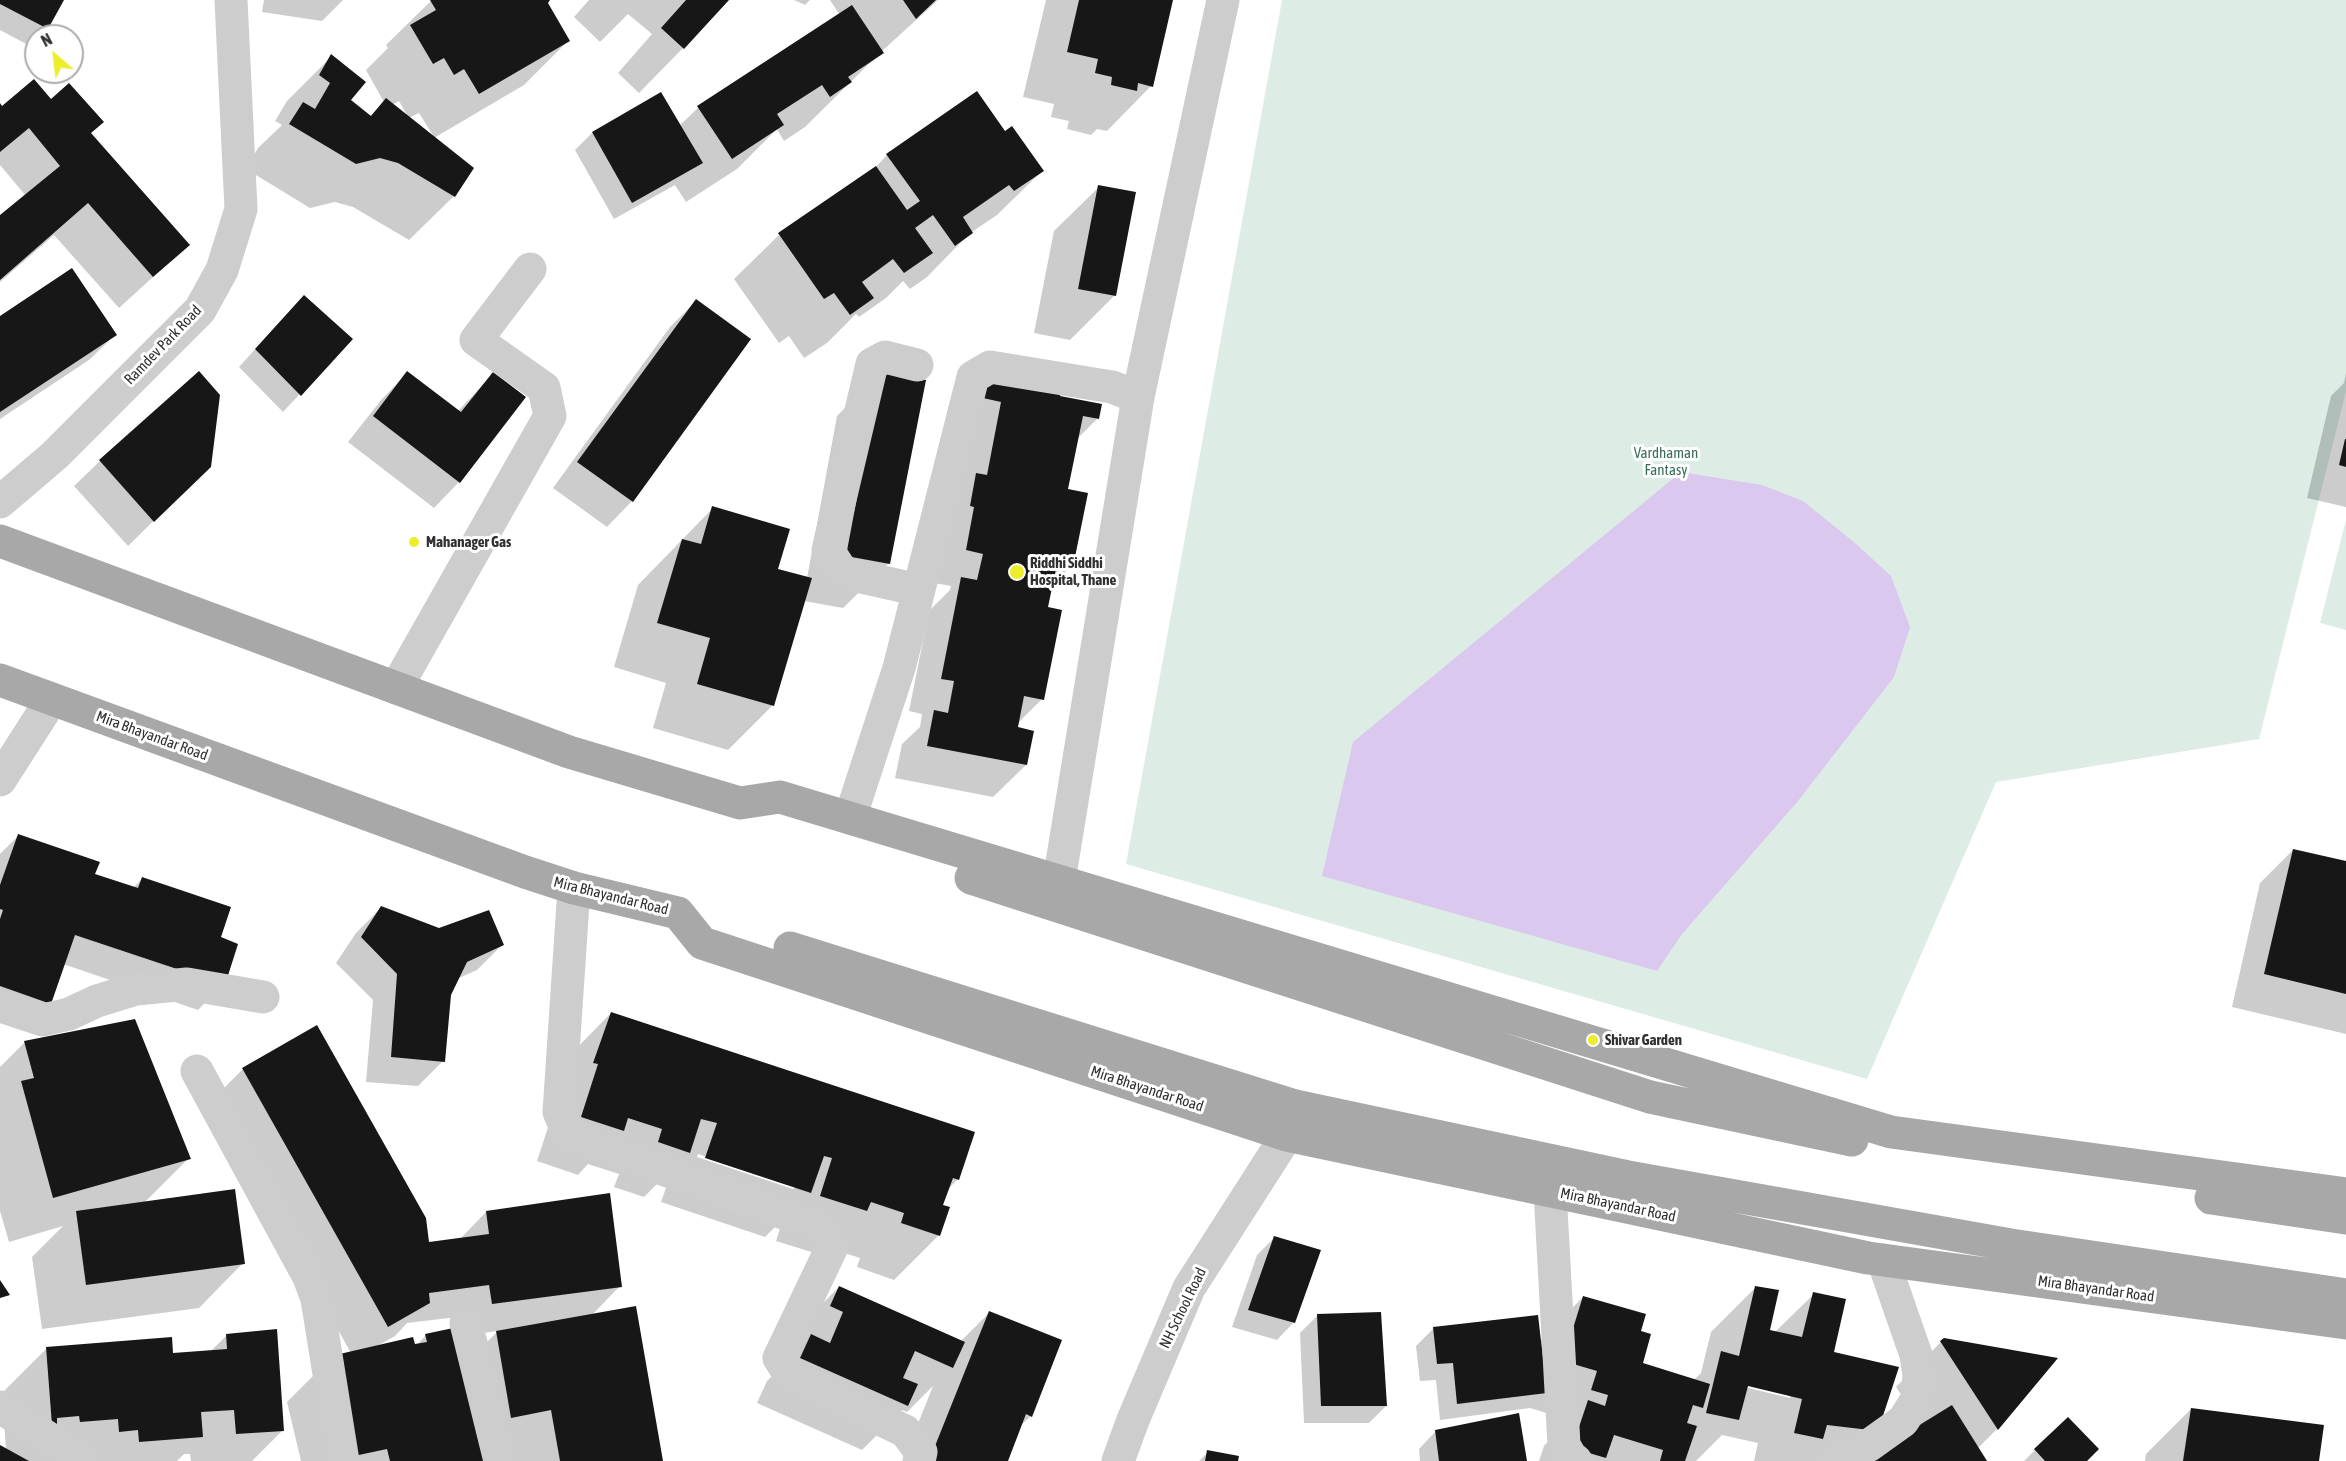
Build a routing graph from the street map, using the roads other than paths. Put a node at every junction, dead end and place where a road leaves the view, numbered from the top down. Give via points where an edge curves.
1 (231, 0) edge
2 (1223, 0) edge
3 (530, 268) dead end
4 (917, 365) dead end
5 (1138, 397) junction
6 (0, 501) edge
7 (0, 541) edge
8 (919, 590) junction
9 (0, 680) edge
10 (396, 688) junction
11 (52, 699) junction
12 (0, 780) edge
13 (740, 803) junction
14 (850, 818) junction
15 (1059, 881) junction
16 (574, 888) junction
17 (678, 913) junction
18 (263, 997) dead end
19 (0, 1006) edge
20 (197, 1071) dead end
21 (1287, 1135) junction
22 (1550, 1191) junction
23 (2346, 1194) edge
24 (2346, 1218) edge
25 (1883, 1260) junction
26 (2346, 1295) edge
27 (466, 1323) dead end
28 (2346, 1323) edge
29 (0, 1407) edge
30 (84, 1461) edge
31 (343, 1461) edge
32 (500, 1461) edge
33 (919, 1461) edge
34 (1118, 1461) edge
35 (1576, 1461) edge
36 (1833, 1461) edge

1 - 6 street, Ramdev Park Road via 241,209 222,270 200,310 56,455
2 - 5 street
3 - 10 street via 476,340 544,388 550,416
4 - 8 street via 885,357 872,364 828,550 843,573
5 - 8 street via 1112,387 990,367 973,377
5 - 15 street
7 - 10 main road
8 - 14 street
9 - 11 main road, Mira Bhayandar Road
10 - 13 main road via 569,752
11 - 12 street
11 - 16 main road, Mira Bhayandar Road
13 - 14 main road via 780,797
13 - 24 main road via 1650,1097 1925,1156
14 - 15 main road
15 - 23 main road via 1891,1132
16 - 17 main road, Mira Bhayandar Road
16 - 33 street via 559,1112 569,1135 819,1226 832,1247 779,1358 791,1377 905,1431 921,1452
17 - 21 main road, Mira Bhayandar Road via 702,943
17 - 26 main road via 1295,1106 1629,1177 2011,1245
18 - 19 street via 187,984 136,989 43,1020
20 - 31 street via 309,1277 317,1299
21 - 22 main road, Mira Bhayandar Road
21 - 34 street, NH School Road via 1189,1288
22 - 25 main road, Mira Bhayandar Road
22 - 35 street via 1564,1445
25 - 28 main road, Mira Bhayandar Road
25 - 36 street via 1916,1355 1917,1399 1903,1421 1868,1446
27 - 32 street
29 - 30 street

